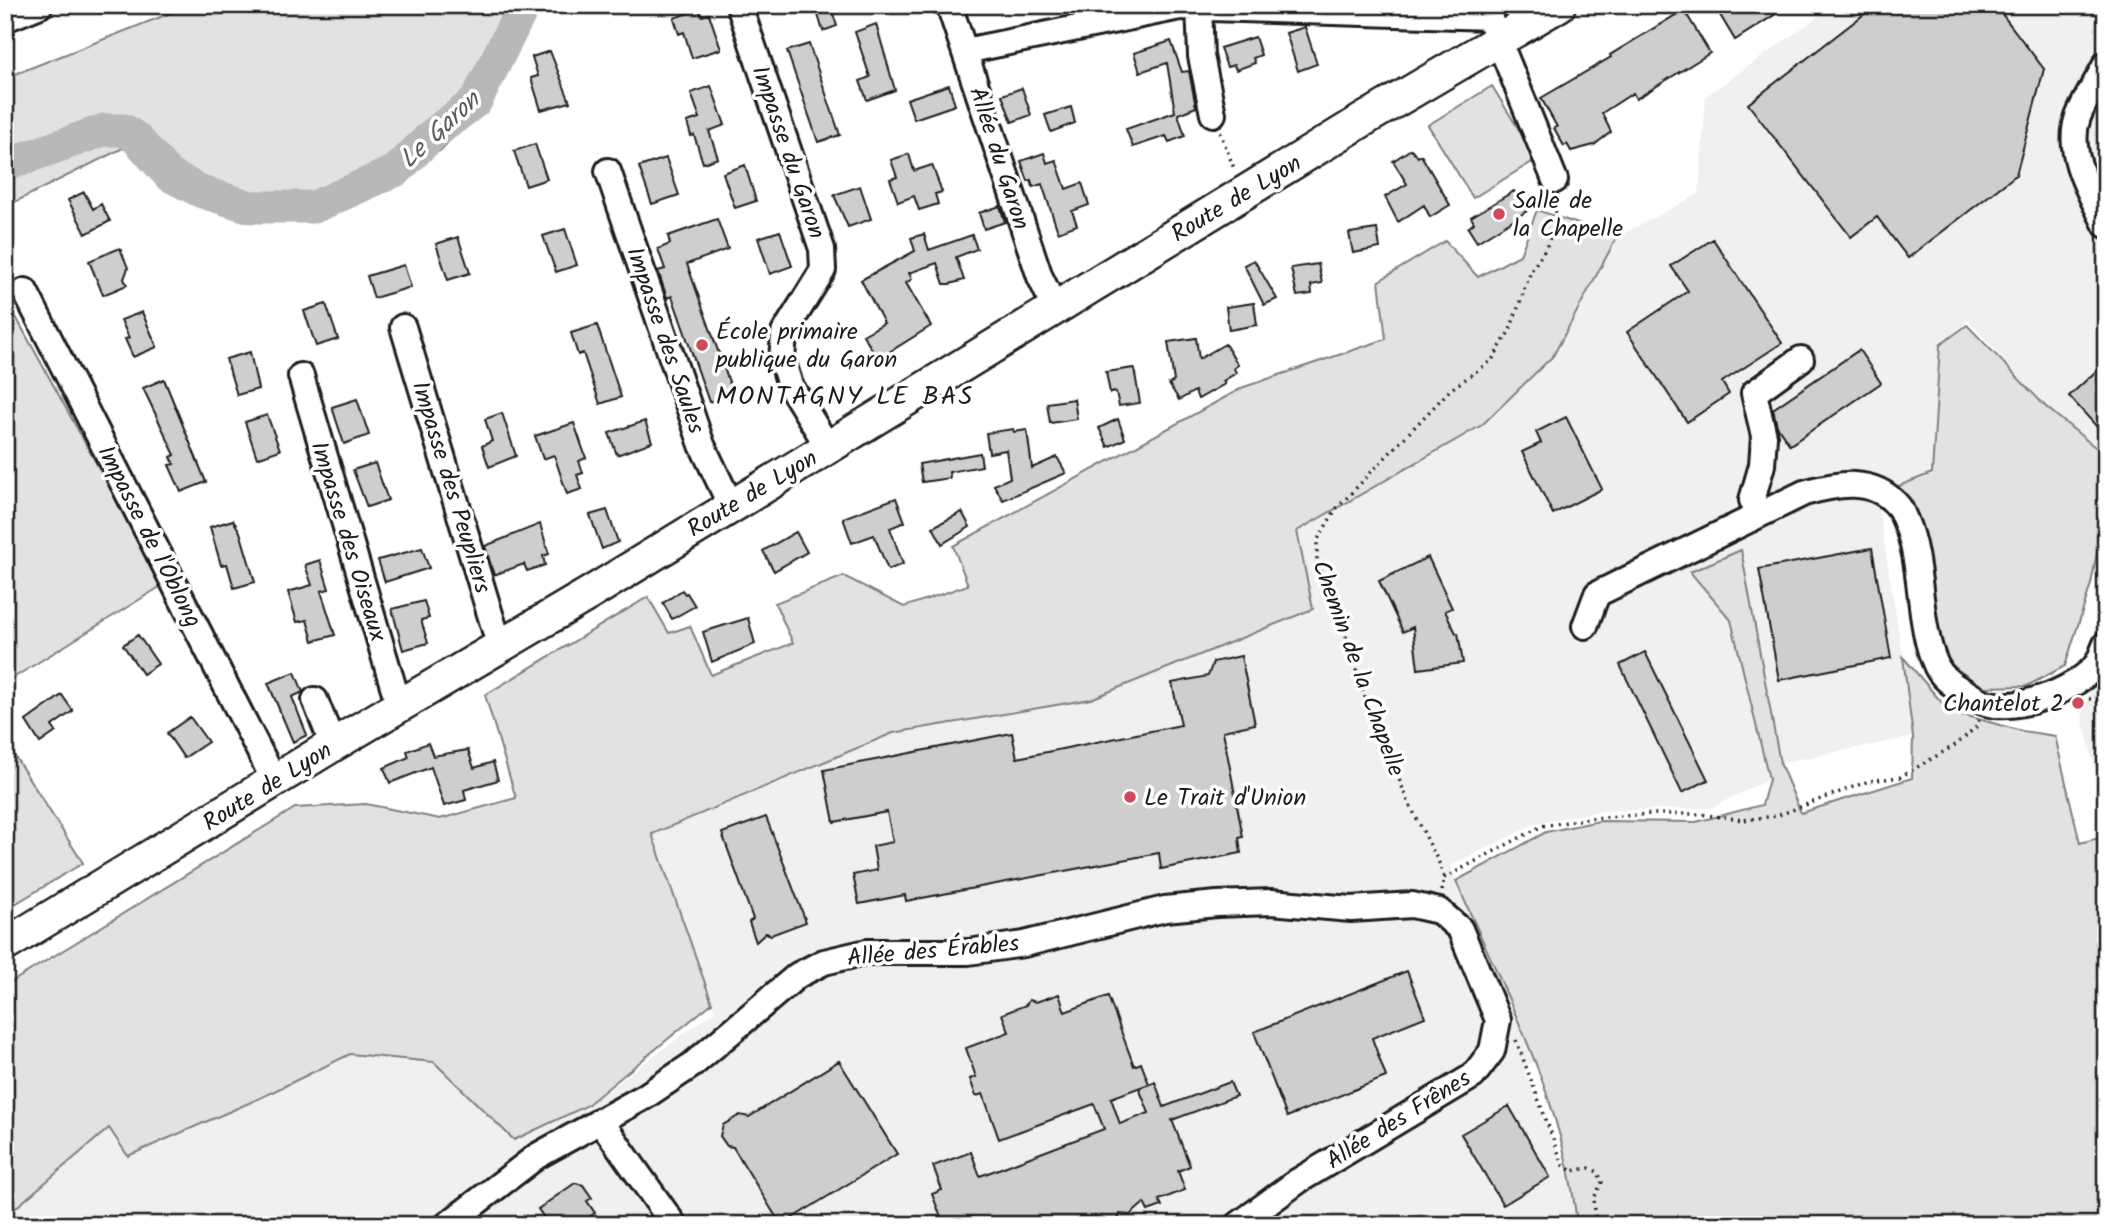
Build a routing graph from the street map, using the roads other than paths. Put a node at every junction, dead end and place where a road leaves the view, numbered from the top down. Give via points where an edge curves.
1 (40, 5) edge
2 (739, 5) edge
3 (949, 5) edge
4 (1559, 5) edge
5 (1199, 6) edge
6 (1404, 11) edge
7 (5, 19) edge
8 (1493, 21) edge
9 (965, 51) junction
10 (2106, 64) edge
11 (1213, 114) road end
12 (608, 171) dead end
13 (1555, 180) dead end
14 (2106, 225) edge
15 (25, 291) dead end
16 (1055, 308) junction
17 (403, 327) dead end
18 (1801, 359) dead end
19 (300, 376) dead end
20 (828, 447) junction
21 (731, 506) junction
22 (1759, 515) junction
23 (1585, 626) dead end
24 (2106, 644) edge
25 (500, 647) junction
26 (315, 700) dead end
27 (399, 706) junction
28 (333, 745) junction
29 (275, 782) junction
30 (1439, 911) joint
31 (5, 945) edge
32 (600, 1121) junction
33 (447, 1225) edge
34 (674, 1225) edge
35 (1238, 1225) edge

1 - 7 street
2 - 20 street, Impasse du Garon via 822,249 822,270 784,333 782,360 790,385
3 - 9 street, Allée du Garon
4 - 8 main road, Route de Lyon
5 - 6 street
5 - 9 street
5 - 11 street
6 - 8 street
8 - 13 street
8 - 16 main road, Route de Lyon via 1363,120
9 - 16 street, Allée du Garon via 1040,277
10 - 14 street via 2077,120 2076,149 2081,173
12 - 21 street, Impasse des Saules via 702,445
15 - 29 street, Impasse de l'Oblong
16 - 20 main road, Route de Lyon
17 - 25 street, Impasse des Peupliers
18 - 22 street via 1754,393 1764,436 1762,466 1752,500
19 - 27 street, Impasse des Oiseaux
20 - 21 main road, Route de Lyon
21 - 25 main road, Route de Lyon
22 - 23 street via 1597,594
22 - 24 street via 1804,494 1855,484 1878,490 1899,506 1911,534 1937,667 1952,685 1987,704 2013,706 2070,686 2097,664
25 - 27 main road, Route de Lyon
26 - 28 street
27 - 28 main road, Route de Lyon
28 - 29 main road, Route de Lyon
29 - 31 main road, Route de Lyon
30 - 32 street, Allée des Érables via 1412,905 1351,909 1271,902 1217,904 1164,909 1024,944 958,952 845,956 798,975 692,1065
30 - 35 street, Allée des Frênes via 1460,929 1498,1020 1492,1051 1473,1076 1298,1181
32 - 33 street, Allée des Érables via 537,1156
32 - 34 street

